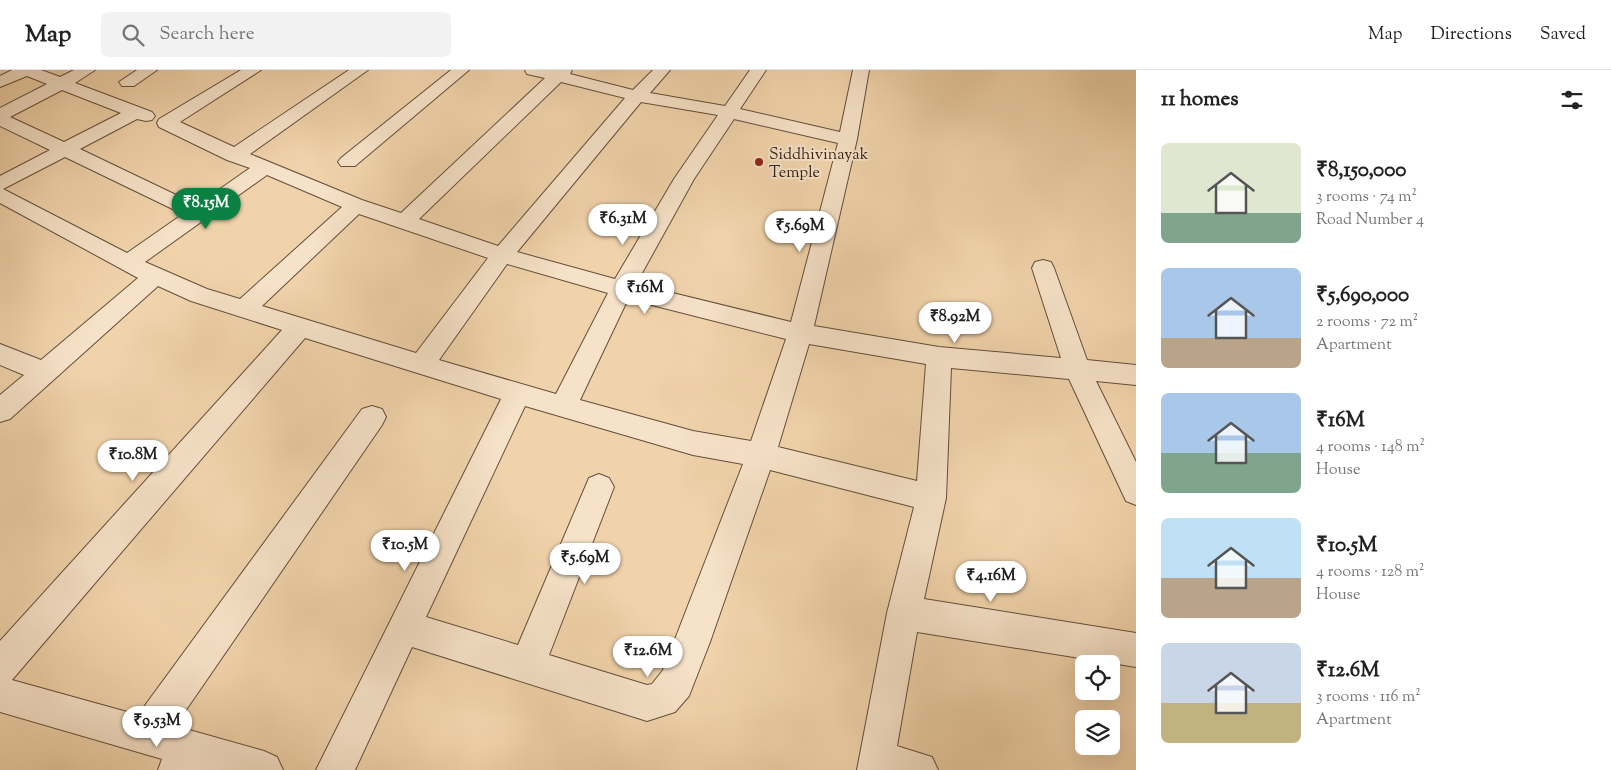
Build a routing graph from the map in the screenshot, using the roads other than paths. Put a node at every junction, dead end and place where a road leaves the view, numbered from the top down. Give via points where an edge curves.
1 (26, 70) edge
2 (87, 70) edge
3 (149, 70) edge
4 (253, 70) edge
5 (360, 70) edge
6 (460, 70) edge
7 (533, 70) edge
8 (662, 70) edge
9 (758, 70) edge
10 (861, 70) edge
11 (560, 73) edge
12 (0, 82) edge
13 (128, 82) dead end
14 (60, 84) junction
15 (637, 96) junction
16 (136, 112) junction
17 (730, 112) junction
18 (0, 115) edge
19 (0, 119) edge
20 (166, 123) junction
21 (848, 140) junction
22 (65, 150) junction
23 (234, 156) junction
24 (348, 162) dead end
25 (264, 168) junction
26 (0, 184) edge
27 (0, 195) edge
28 (355, 205) junction
29 (198, 213) junction
30 (403, 223) junction
31 (502, 255) junction
32 (128, 263) junction
33 (1043, 268) dead end
34 (155, 276) junction
35 (621, 289) junction
36 (244, 309) junction
37 (300, 327) junction
38 (800, 333) junction
39 (0, 354) edge
40 (939, 357) junction
41 (422, 365) junction
42 (1077, 370) junction
43 (45, 373) junction
44 (1136, 375) edge
45 (517, 394) junction
46 (564, 407) junction
47 (0, 411) edge
48 (372, 417) dead end
49 (761, 456) junction
50 (1134, 485) edge
51 (599, 487) dead end
52 (931, 498) junction
53 (904, 613) junction
54 (404, 627) junction
55 (1136, 650) edge
56 (526, 665) junction
57 (0, 667) edge
58 (0, 694) edge
59 (146, 736) junction
60 (182, 758) edge
61 (876, 765) edge
62 (264, 770) edge
63 (335, 770) edge
64 (920, 770) edge

1 - 12 street
1 - 14 street
2 - 14 street
3 - 13 street
4 - 20 street
5 - 23 street
6 - 24 street
7 - 11 street
8 - 15 street
9 - 17 street
10 - 21 street
11 - 15 street
11 - 30 street
14 - 16 street
14 - 18 street
15 - 17 street
15 - 31 street
16 - 20 street
16 - 22 street
17 - 21 street
17 - 35 street via 684,179
19 - 22 street
20 - 23 street
21 - 38 street
22 - 26 street
22 - 29 street
23 - 25 street
25 - 28 street
25 - 29 street
27 - 32 street
28 - 30 street
28 - 36 street
29 - 32 street
30 - 31 street
31 - 35 street
31 - 41 street
32 - 34 street
33 - 42 street
34 - 36 street via 199,295
34 - 43 street
35 - 38 street
35 - 46 street
36 - 37 street
37 - 41 street
37 - 57 street
38 - 40 street
38 - 49 street
39 - 43 street
40 - 42 street
40 - 52 street
41 - 45 street
42 - 44 street
42 - 50 street
43 - 47 street
45 - 46 street
45 - 54 street
46 - 49 street via 693,443
48 - 59 street
49 - 52 street
49 - 56 street via 693,642 676,683 662,700 647,704
51 - 56 street
52 - 53 street
53 - 55 street
53 - 61 street
54 - 56 street
54 - 63 street
58 - 59 street
59 - 60 street
60 - 62 street
61 - 64 street

